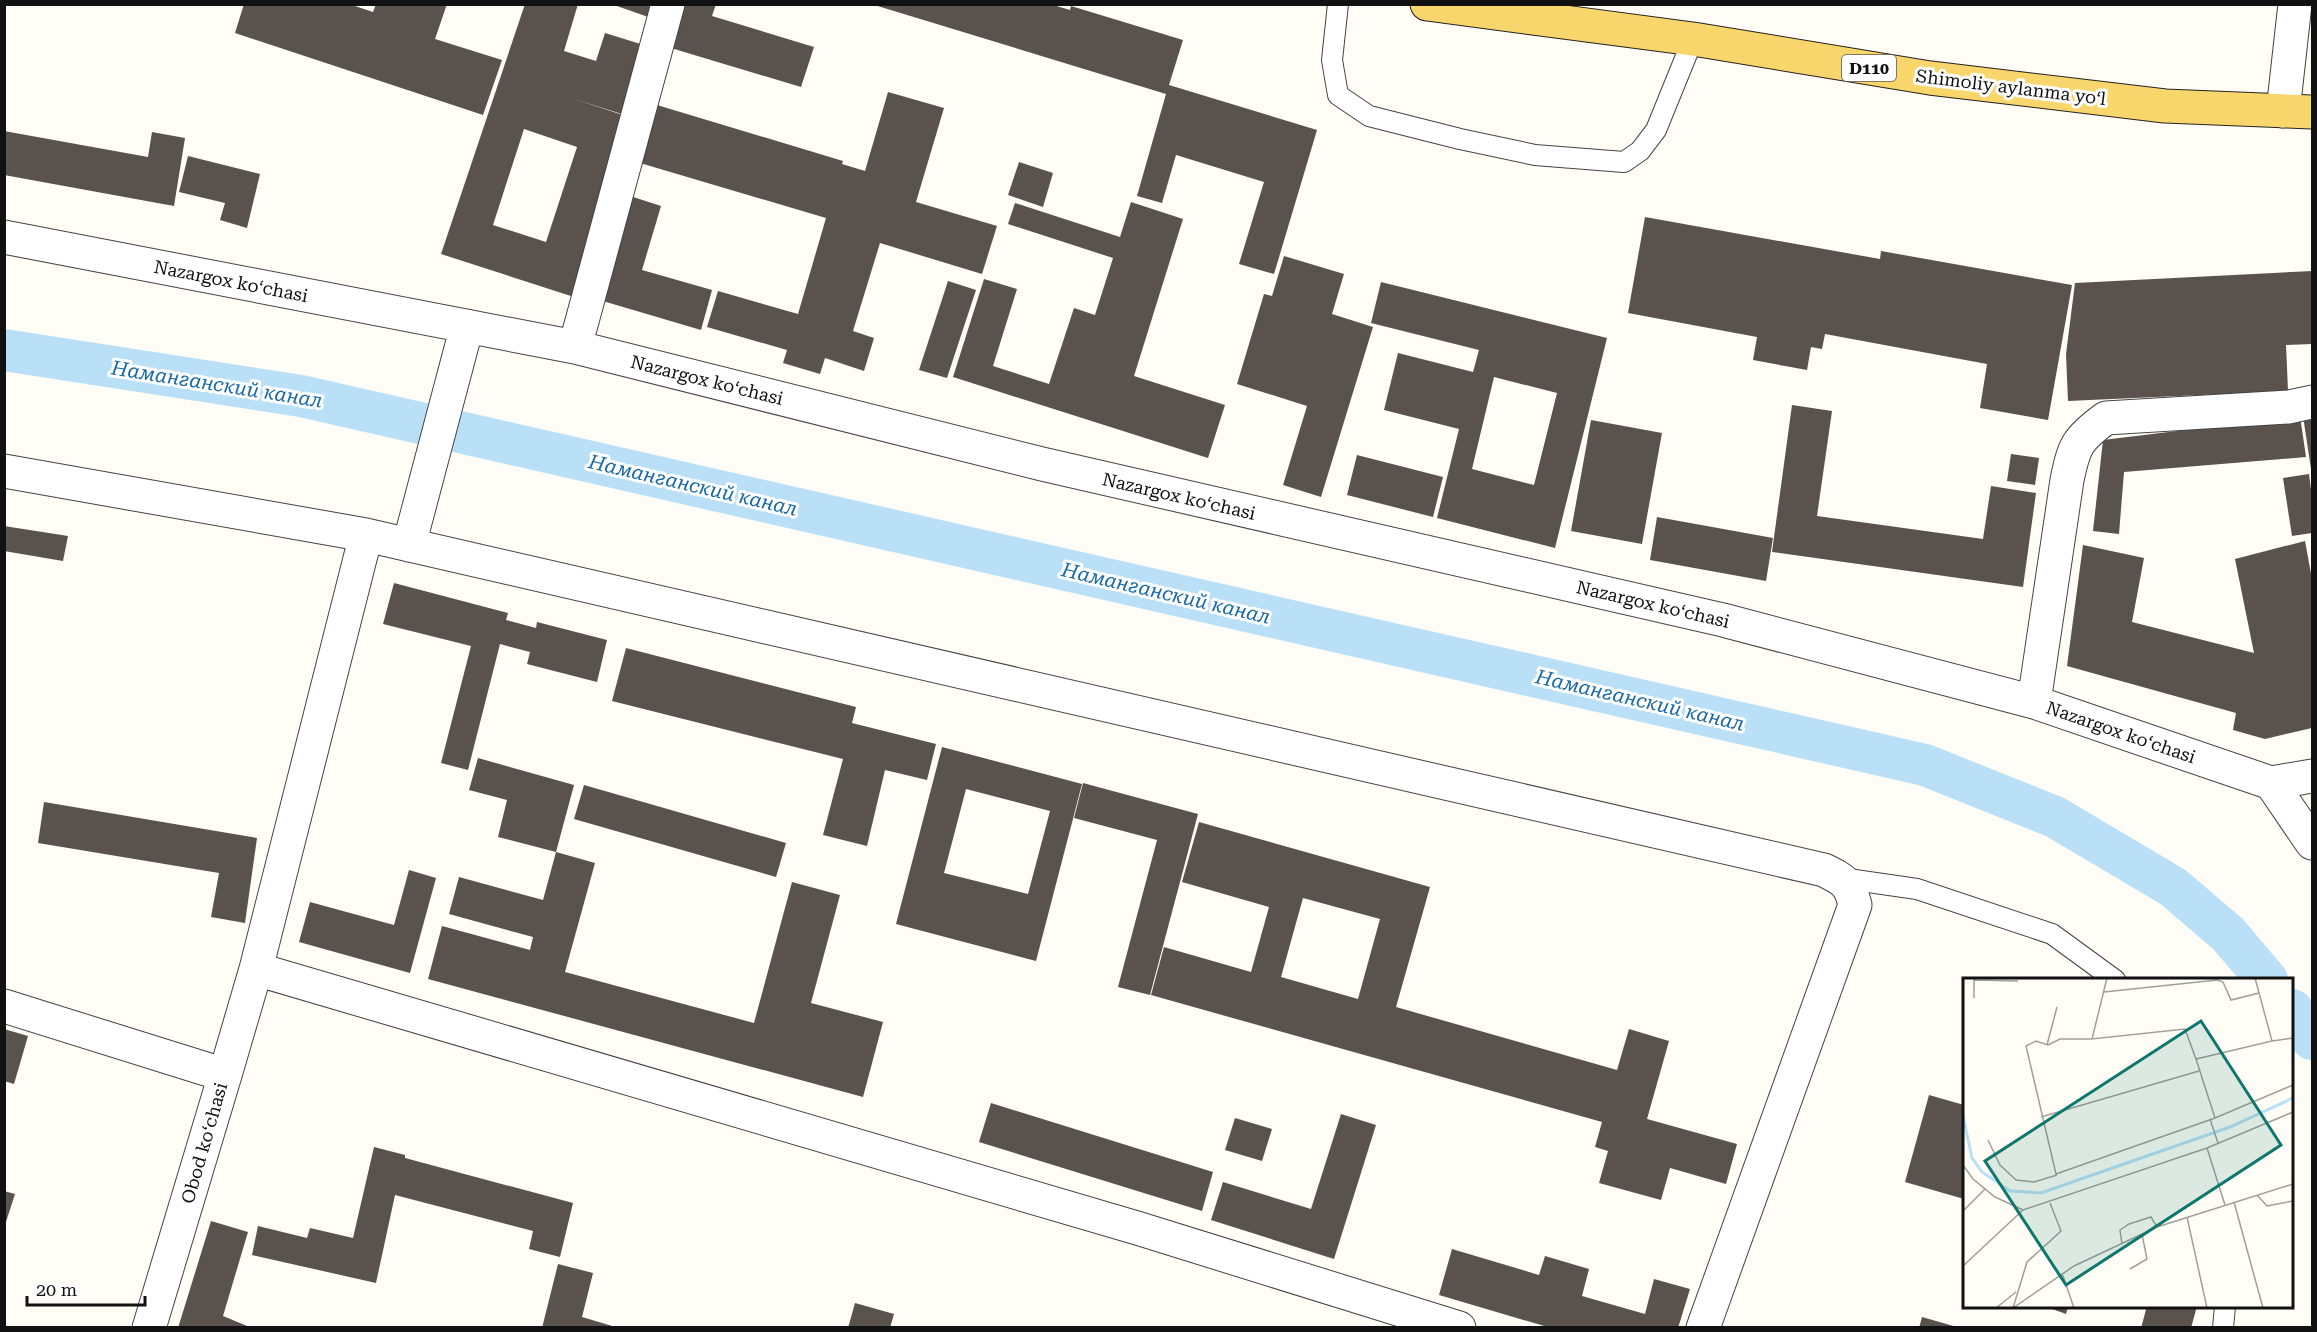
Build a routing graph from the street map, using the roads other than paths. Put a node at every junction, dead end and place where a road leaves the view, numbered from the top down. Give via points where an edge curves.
1 (668, 4) edge
2 (1338, 4) edge
3 (1427, 4) edge
4 (2295, 4) edge
5 (1487, 8) edge
6 (1693, 39) junction
7 (2298, 112) edge
8 (4, 237) edge
9 (467, 326) junction
10 (575, 346) junction
11 (2313, 402) edge
12 (4, 471) edge
13 (366, 535) junction
14 (409, 545) junction
15 (2034, 702) junction
16 (2313, 776) edge
17 (2271, 783) junction
18 (2313, 843) edge
19 (1841, 878) junction
20 (256, 969) junction
21 (2112, 978) edge
22 (4, 1006) edge
23 (225, 1075) junction
24 (2225, 1308) edge
25 (149, 1328) edge
26 (1459, 1328) edge
27 (1703, 1328) edge
28 (2223, 1328) edge

1 - 10 street
2 - 6 lane via 1332,60 1338,95 1369,116 1535,155 1624,162 1640,151 1656,130
3 - 5 main road, Shimoliy aylanma yoʻl / D110
4 - 7 street
5 - 6 main road, Shimoliy aylanma yoʻl / D110
6 - 7 main road, Shimoliy aylanma yoʻl / D110 via 1930,78 2165,106
8 - 9 street, Nazargox koʻchasi
9 - 10 street, Nazargox koʻchasi
9 - 14 street
10 - 15 street, Nazargox koʻchasi via 1042,464 1723,620
11 - 15 street via 2289,407 2106,418 2085,433 2073,452 2067,480
12 - 13 street
13 - 14 street
13 - 20 street
14 - 19 street via 1824,870
15 - 17 street, Nazargox koʻchasi
16 - 17 street
17 - 18 street
19 - 21 lane via 1917,889 2052,934
19 - 27 street via 1851,888 1855,905
20 - 23 street
20 - 26 street via 1126,1224
22 - 23 street, Obod koʻchasi
23 - 25 street, Obod koʻchasi
24 - 28 lane

